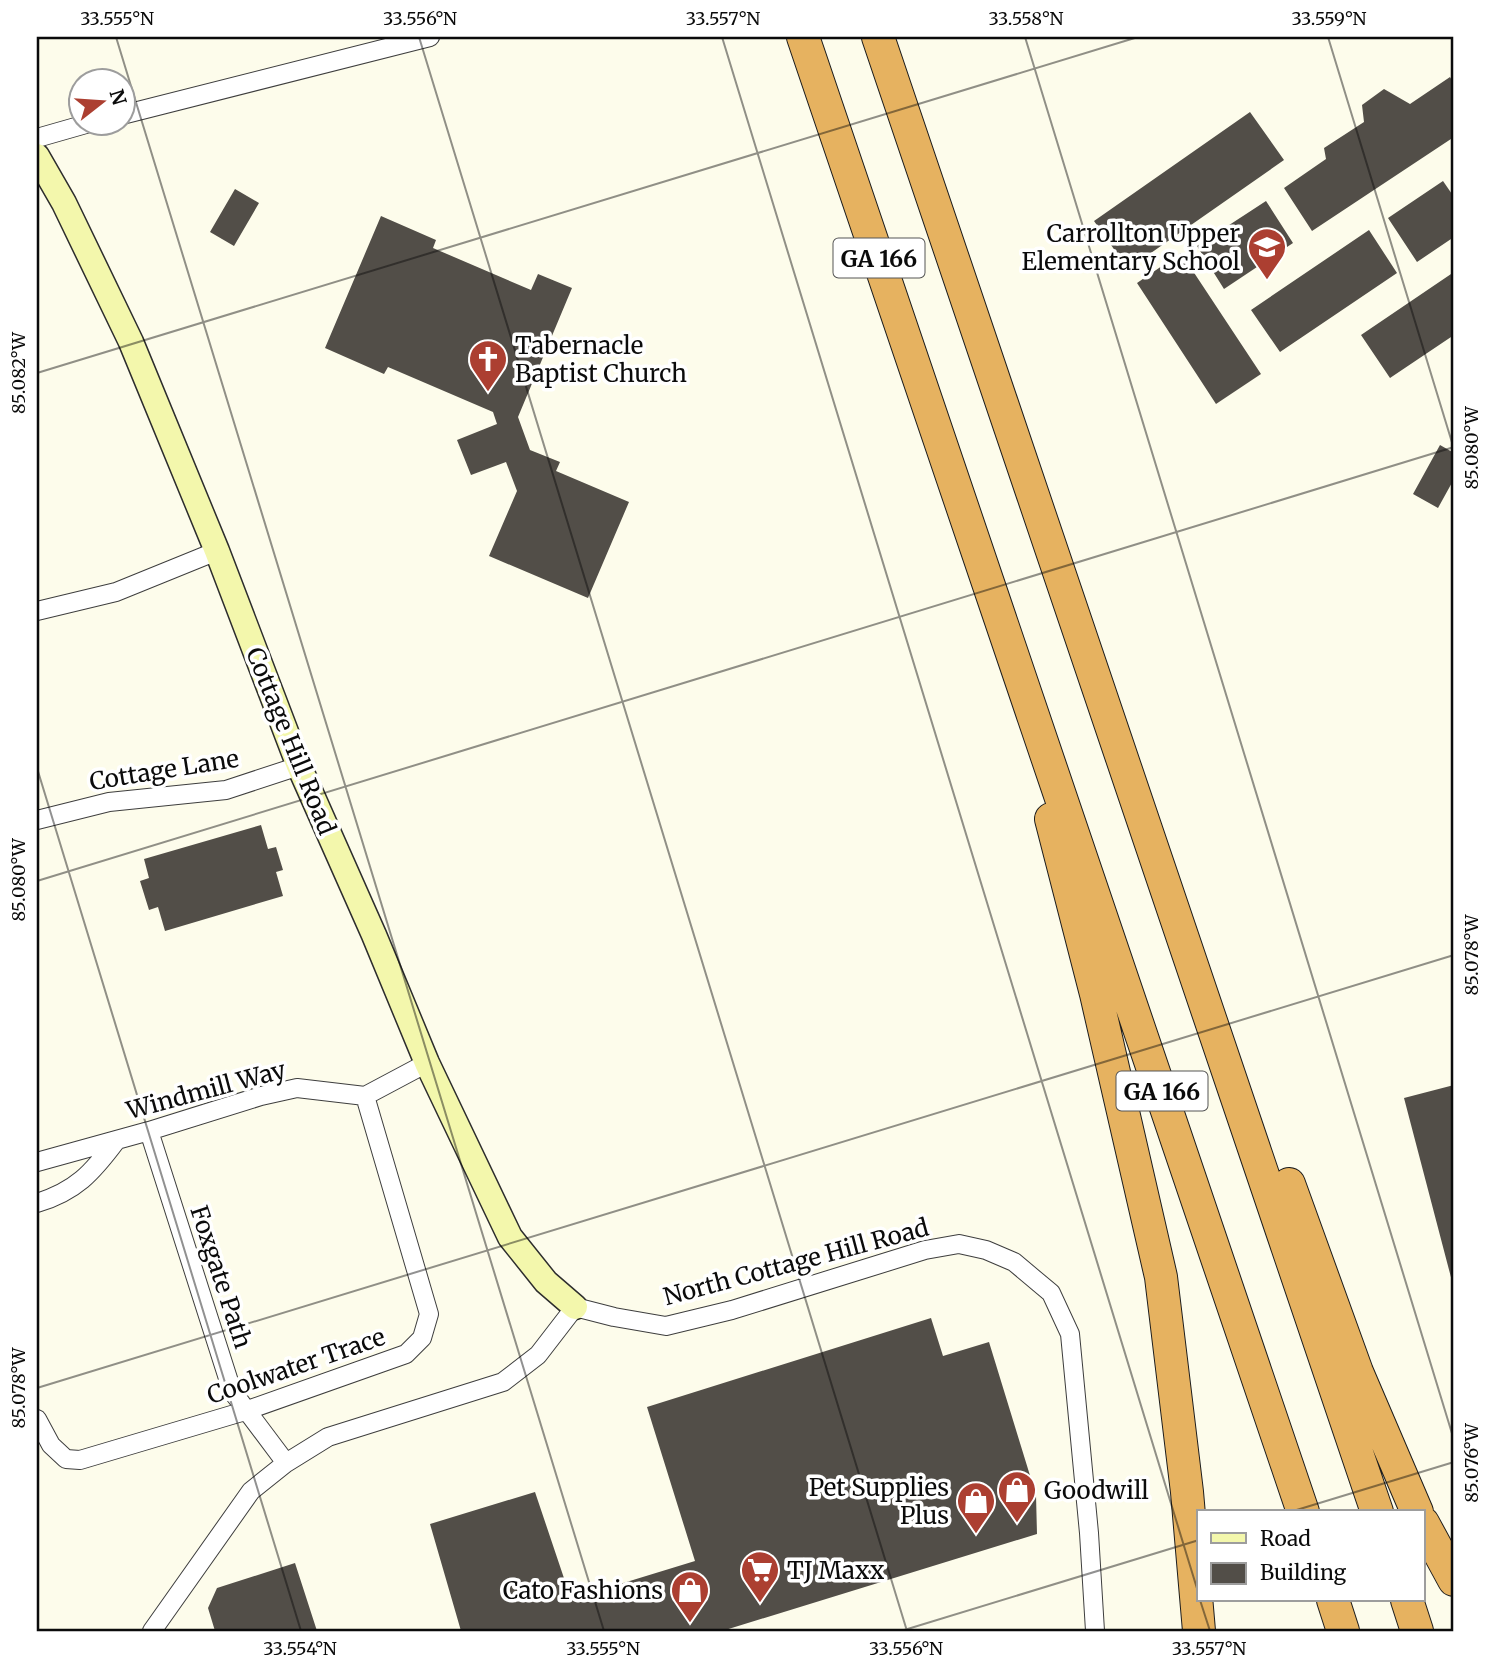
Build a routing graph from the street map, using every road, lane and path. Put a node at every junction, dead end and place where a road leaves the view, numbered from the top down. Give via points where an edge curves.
1 (430, 37) edge
2 (803, 37) edge
3 (878, 37) edge
4 (136, 111) edge
5 (66, 130) edge
6 (37, 138) edge
7 (37, 156) edge
8 (216, 551) junction
9 (37, 611) edge
10 (1020, 670) junction
11 (299, 766) junction
12 (37, 820) edge
13 (1194, 968) junction
14 (427, 1063) junction
15 (365, 1096) junction
16 (149, 1131) junction
17 (116, 1141) junction
18 (37, 1162) edge
19 (37, 1203) edge
20 (575, 1307) junction
21 (245, 1411) junction
22 (37, 1419) edge
23 (286, 1463) junction
24 (1302, 1510) edge
25 (1376, 1510) edge
26 (1416, 1510) edge
27 (1424, 1525) edge
28 (1454, 1580) edge
29 (1334, 1602) edge
30 (1408, 1602) edge
31 (152, 1631) edge
32 (1095, 1631) edge
33 (1199, 1631) edge
34 (1343, 1631) edge
35 (1418, 1631) edge

1 - 4 street
2 - 10 highway, GA 166
3 - 13 highway, GA 166
5 - 6 street
7 - 8 street, Cottage Hill Road via 131,342
8 - 9 street via 116,592
8 - 11 street, Cottage Hill Road
10 - 24 highway, GA 166
10 - 33 highway via 1054,832 1161,1277
11 - 12 street, Cottage Lane via 226,790 109,802
11 - 14 street, Cottage Hill Road
13 - 25 highway, GA 166
13 - 26 highway via 1244,1060 1357,1372
14 - 15 street
14 - 20 street, Cottage Hill Road via 510,1237 546,1282
15 - 16 street, Windmill Way via 297,1088
15 - 21 street, Coolwater Trace via 429,1314 422,1338 406,1354
16 - 17 street, Windmill Way
16 - 21 street, Foxgate Path via 232,1391
17 - 18 street, Windmill Way
17 - 19 street, Windmill Way via 76,1186
20 - 23 street via 538,1355 503,1382 328,1437
20 - 32 street, North Cottage Hill Road via 666,1326 925,1250 959,1244 1014,1262 1051,1293 1070,1334
21 - 22 street, Coolwater Trace via 80,1460 66,1459 51,1445
21 - 23 street, Foxgate Path
23 - 31 street via 251,1491
27 - 28 highway
29 - 34 highway
30 - 35 highway

